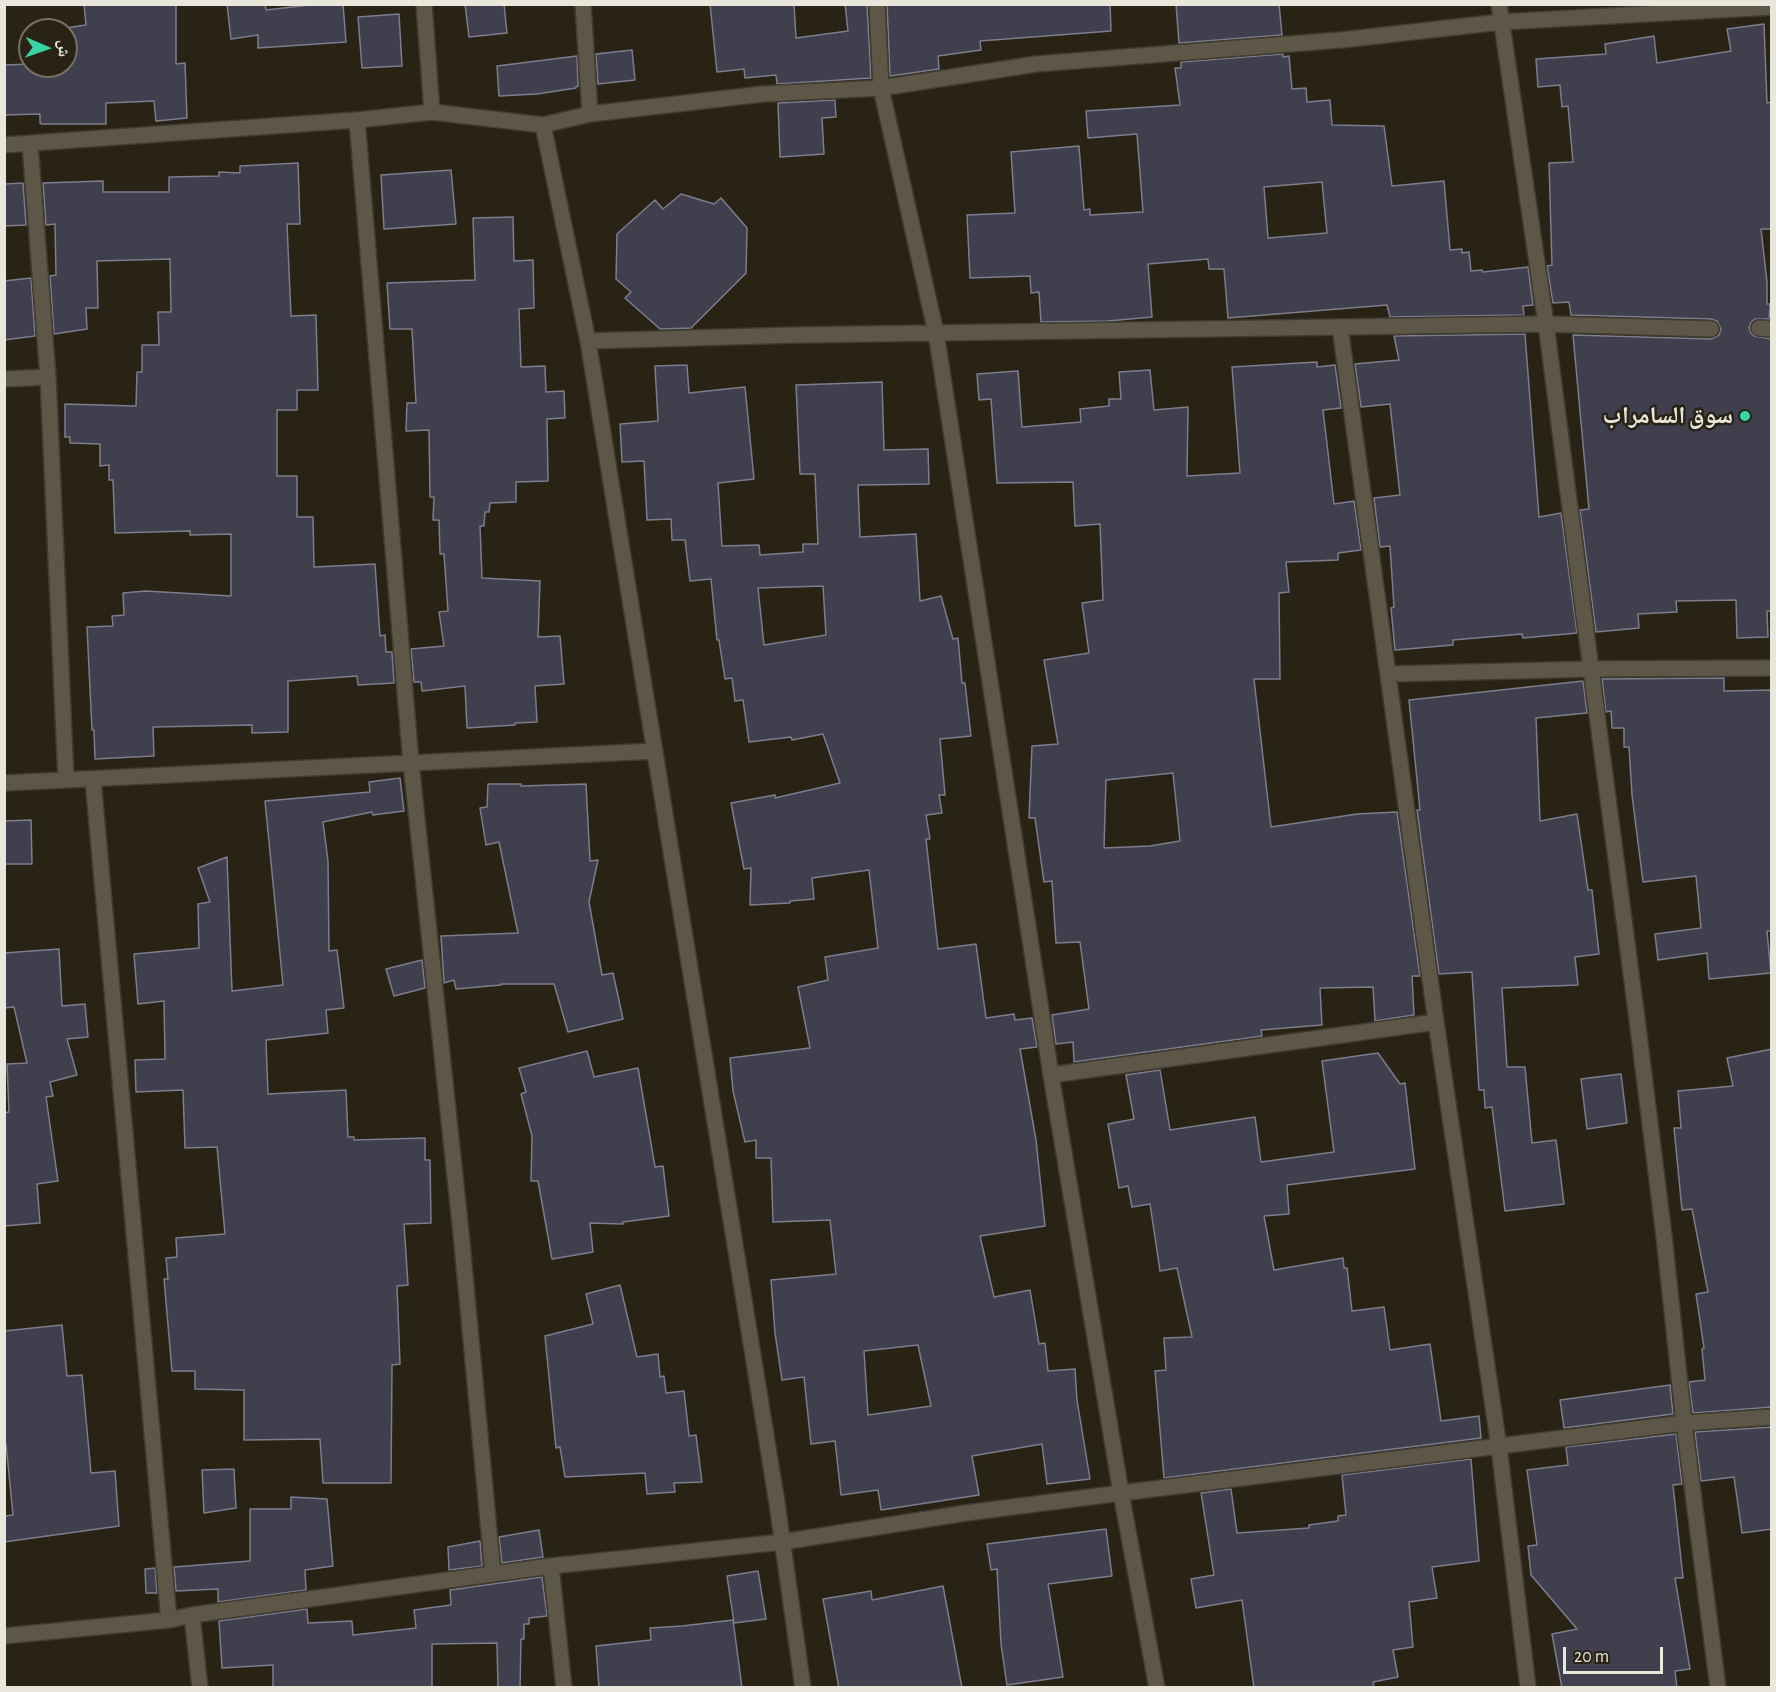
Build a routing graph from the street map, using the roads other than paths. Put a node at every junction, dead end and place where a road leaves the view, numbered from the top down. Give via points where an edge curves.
1 (424, 4) edge
2 (582, 4) edge
3 (878, 4) edge
4 (1499, 4) edge
5 (1772, 7) edge
6 (1501, 22) junction
7 (882, 88) junction
8 (432, 112) junction
9 (590, 114) junction
10 (357, 120) junction
11 (543, 125) junction
12 (30, 144) junction
13 (4, 145) edge
14 (1546, 324) junction
15 (1340, 327) junction
16 (1711, 329) dead end
17 (936, 333) junction
18 (588, 341) junction
19 (48, 377) junction
20 (4, 379) edge
21 (1772, 668) edge
22 (1592, 669) junction
23 (1389, 674) junction
24 (655, 751) junction
25 (411, 763) junction
26 (66, 780) junction
27 (93, 780) junction
28 (4, 783) edge
29 (1436, 1022) junction
30 (1051, 1075) junction
31 (1772, 1416) edge
32 (1684, 1423) junction
33 (1499, 1447) junction
34 (1121, 1492) junction
35 (782, 1542) junction
36 (551, 1566) junction
37 (493, 1574) junction
38 (192, 1615) junction
39 (169, 1620) junction
40 (4, 1635) edge
41 (200, 1688) edge
42 (564, 1688) edge
43 (803, 1688) edge
44 (1157, 1688) edge
45 (1528, 1688) edge
46 (1718, 1688) edge

1 - 8 street
2 - 9 street
3 - 7 street
4 - 6 street
5 - 6 street
6 - 7 street via 1341,40 1036,64
6 - 14 street
7 - 9 street via 763,94
7 - 17 street
8 - 10 street
8 - 11 street
9 - 11 street
10 - 12 street
10 - 25 street
11 - 18 street
12 - 13 street
12 - 19 street
14 - 15 street
14 - 16 street
14 - 22 street
15 - 17 street
15 - 23 street
17 - 18 street
17 - 30 street
18 - 24 street
19 - 20 street
19 - 26 street
21 - 22 street
22 - 23 street
22 - 32 street
23 - 29 street
24 - 25 street
24 - 35 street
25 - 27 street
25 - 37 street
26 - 27 street
26 - 28 street
27 - 39 street
29 - 30 street
29 - 33 street
30 - 34 street
31 - 32 street
32 - 33 street
32 - 46 street
33 - 34 street
33 - 45 street
34 - 35 street
34 - 44 street
35 - 36 street
35 - 43 street
36 - 37 street
36 - 42 street
37 - 38 street
38 - 39 street
38 - 41 street
39 - 40 street

